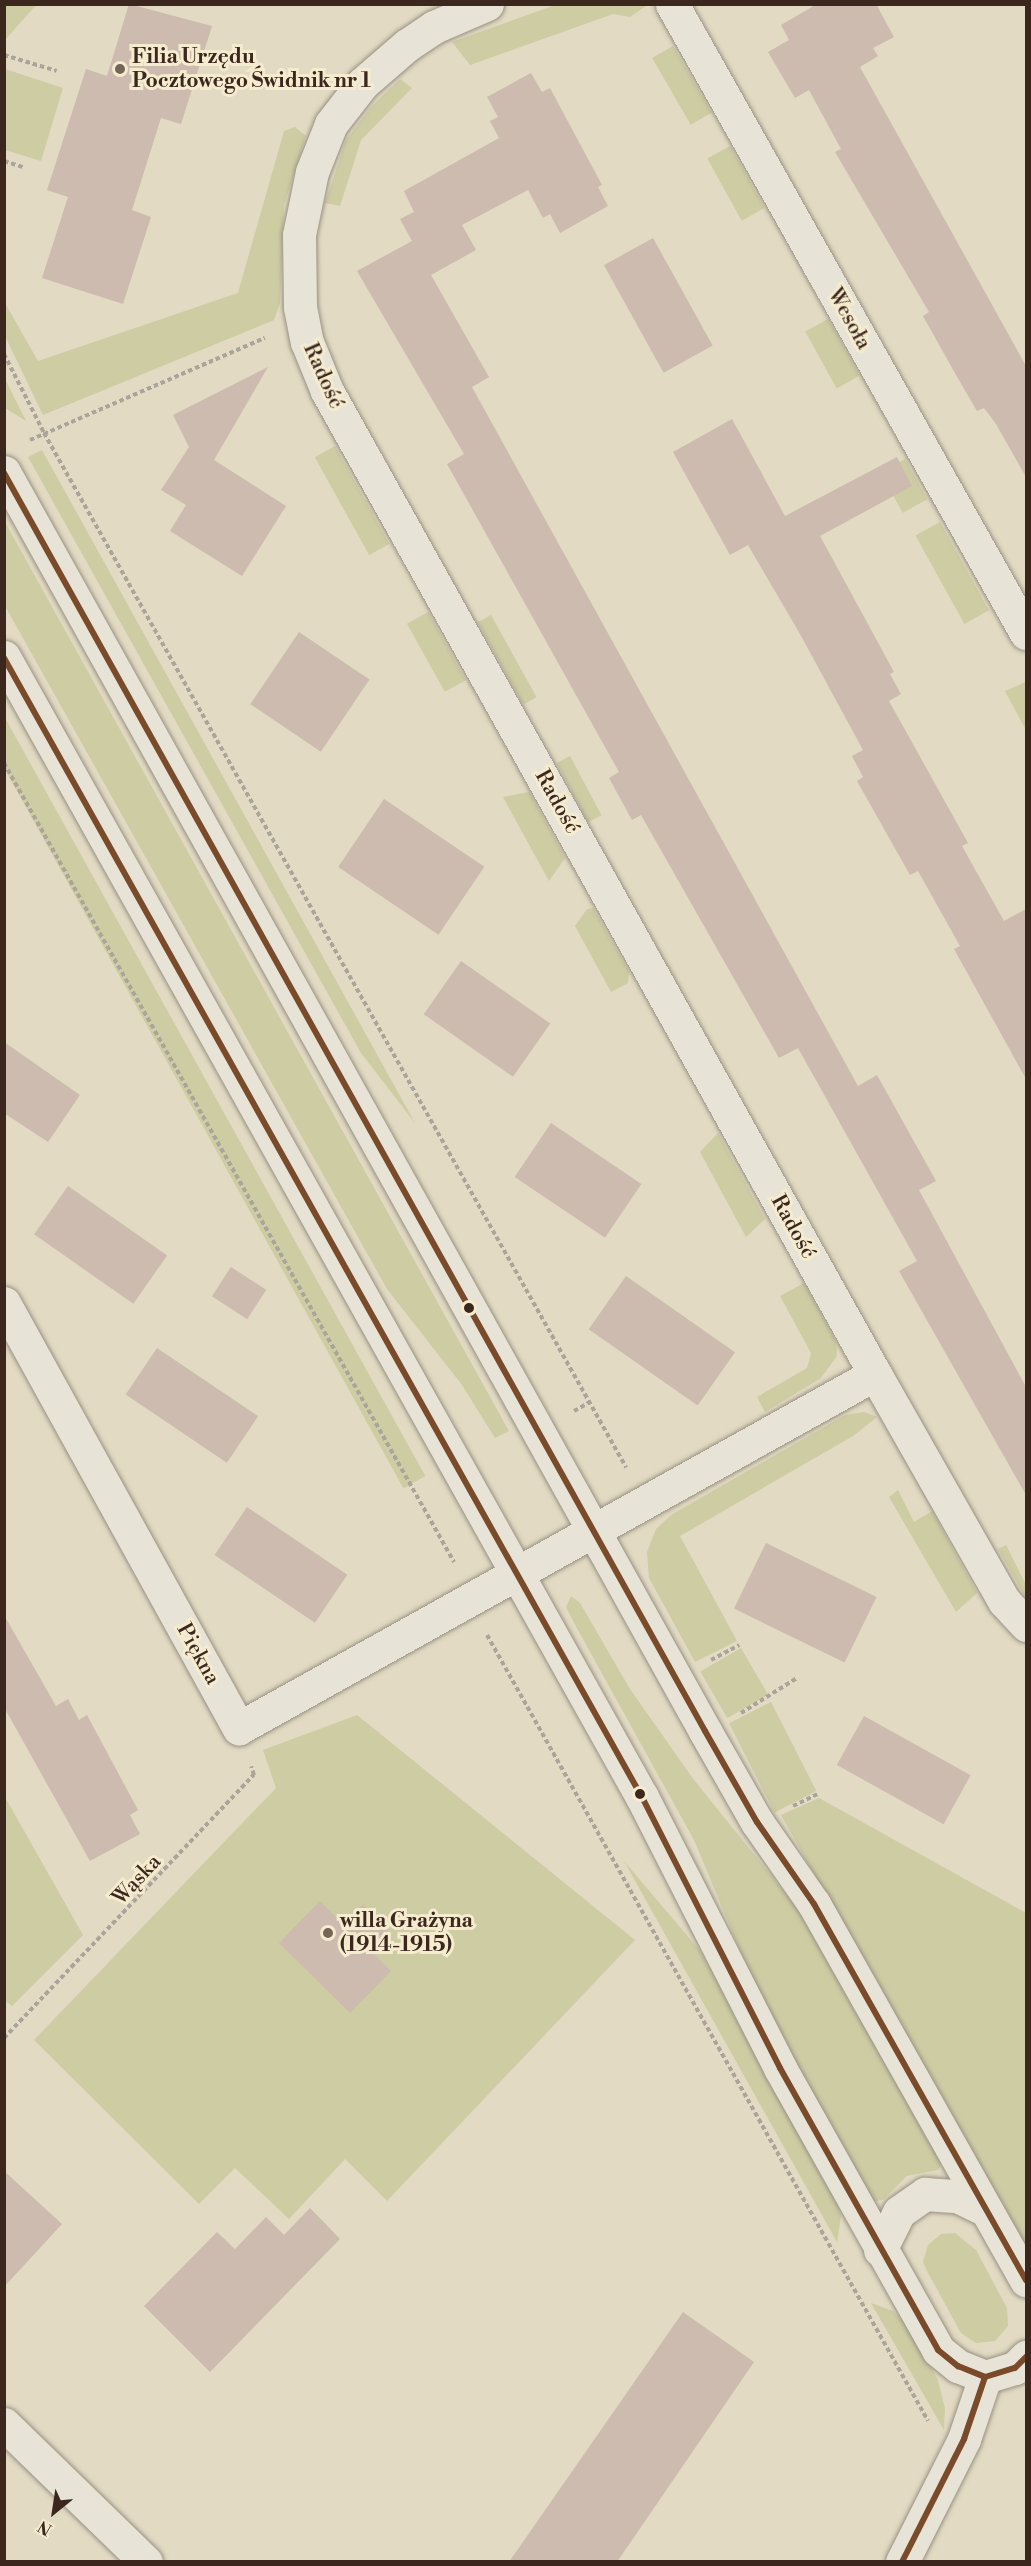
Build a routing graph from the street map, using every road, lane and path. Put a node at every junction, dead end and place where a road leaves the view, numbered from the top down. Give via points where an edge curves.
1 (487, 4) edge
2 (672, 4) edge
3 (4, 55) edge
4 (57, 71) dead end
5 (4, 161) edge
6 (23, 167) dead end
7 (303, 325) junction
8 (4, 354) edge
9 (44, 433) junction
10 (4, 472) edge
11 (1026, 633) edge
12 (4, 657) edge
13 (4, 1303) edge
14 (875, 1374) junction
15 (645, 1502) junction
16 (594, 1532) junction
17 (517, 1575) junction
18 (1026, 1625) edge
19 (798, 1678) dead end
20 (239, 1728) junction
21 (705, 1731) junction
22 (4, 2038) edge
23 (982, 2208) junction
24 (880, 2250) junction
25 (1026, 2280) edge
26 (1026, 2357) edge
27 (985, 2377) junction
28 (4, 2424) edge
29 (146, 2562) edge
30 (902, 2562) edge

1 - 7 street, Radość via 434,27 407,45 363,83 331,124 316,156 302,216 298,271
2 - 11 street, Wesoła
3 - 4 path
5 - 6 path
7 - 9 path
7 - 14 street, Radość via 327,391
8 - 9 path
9 - 15 path
10 - 16 street
12 - 17 street
13 - 20 street, Piękna
14 - 15 street
14 - 18 street, Radość via 1004,1601
15 - 16 street
16 - 17 street
16 - 21 street
17 - 20 street
17 - 24 street via 678,1864 780,2068
19 - 21 path
20 - 22 path, Wąska via 254,1775
21 - 23 street via 757,1822 814,1904
23 - 24 street via 957,2196 925,2194 899,2212
23 - 25 street
24 - 27 street via 938,2350 958,2366
26 - 27 street via 1015,2367
27 - 30 street via 964,2439
28 - 29 street

